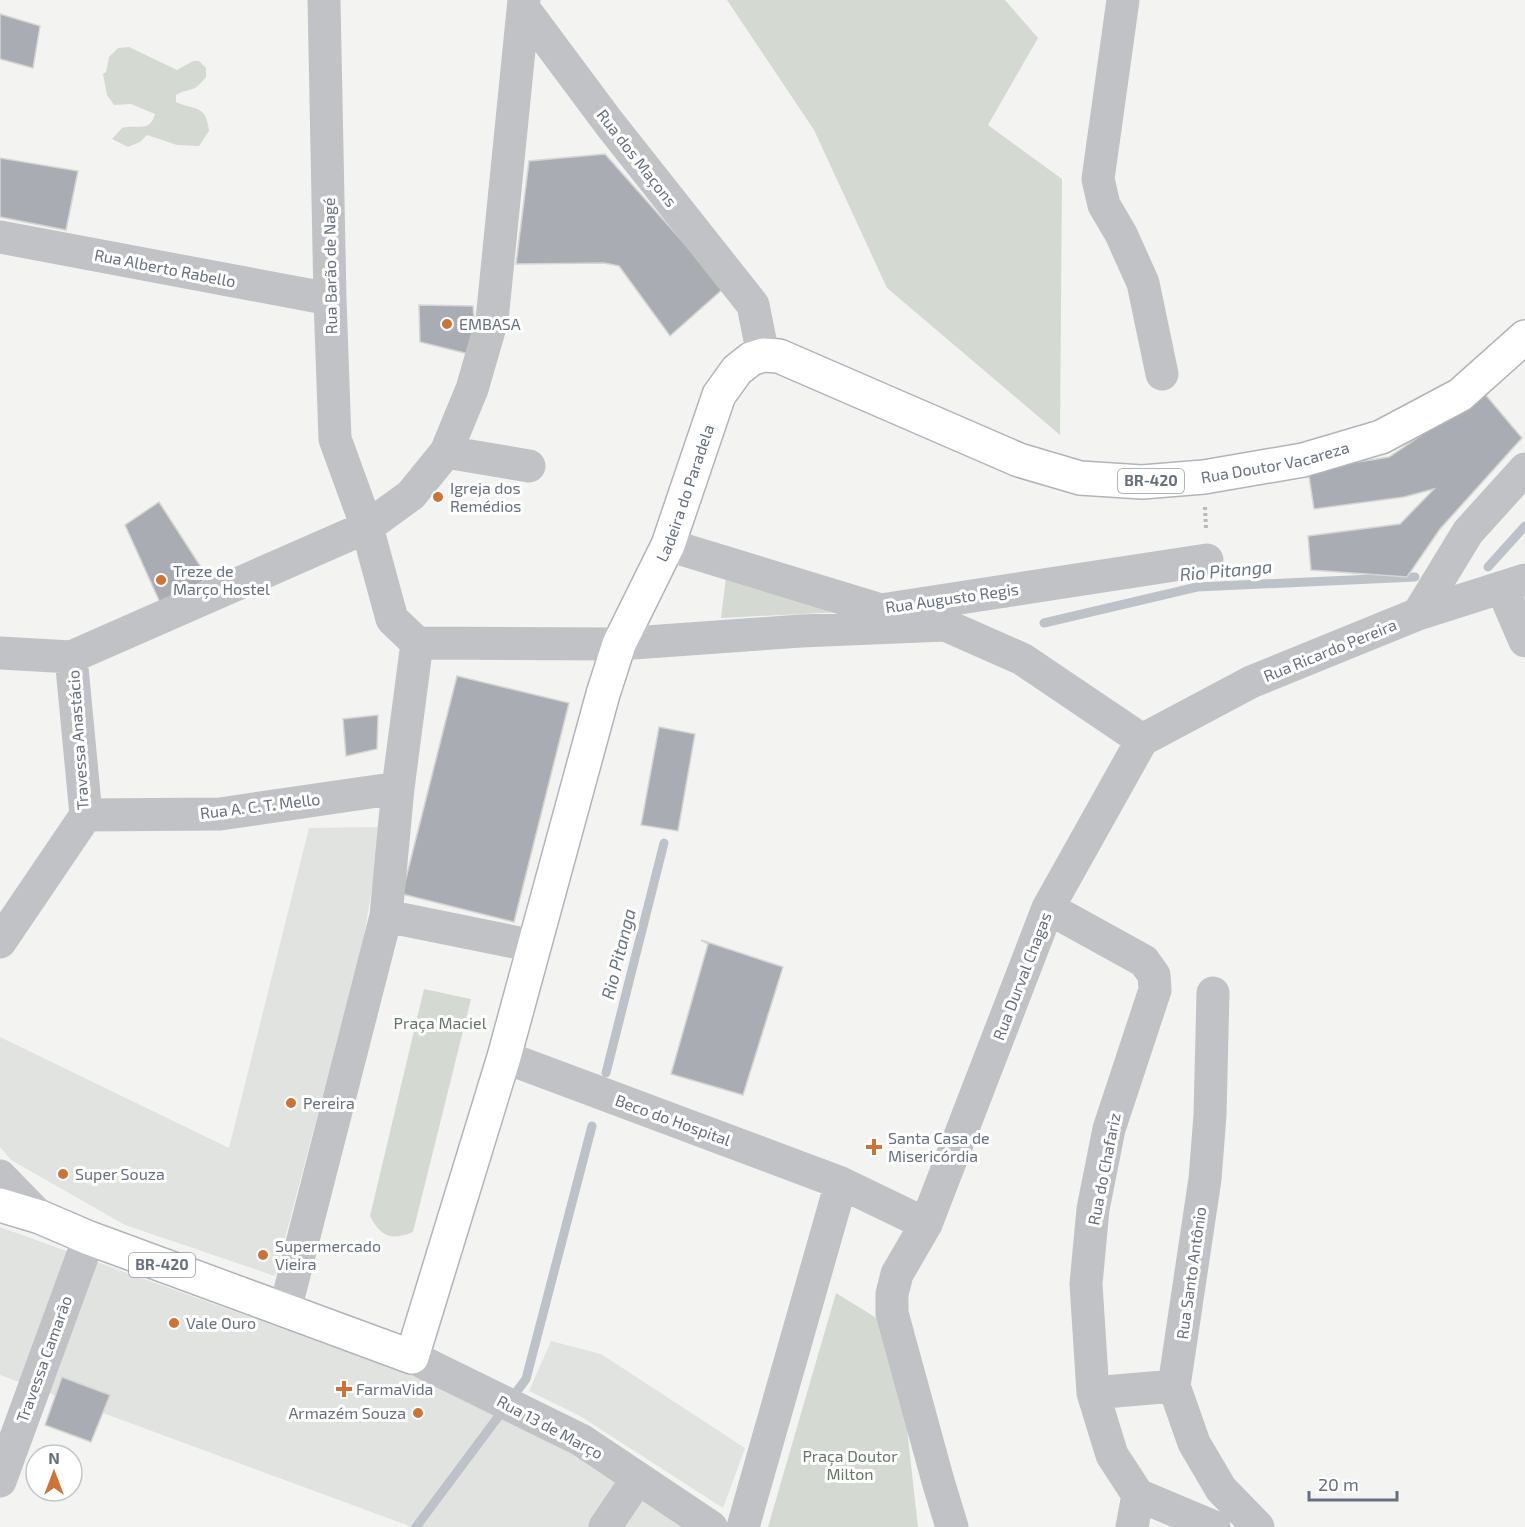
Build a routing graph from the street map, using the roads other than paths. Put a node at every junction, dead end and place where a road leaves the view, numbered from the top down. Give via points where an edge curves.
1 (324, 0) edge
2 (1123, 0) edge
3 (516, 3) edge
4 (0, 237) edge
5 (330, 299) junction
6 (1525, 337) edge
7 (763, 355) junction
8 (1162, 374) dead end
9 (446, 452) junction
10 (529, 466) dead end
11 (1525, 469) edge
12 (367, 527) junction
13 (668, 545) junction
14 (1207, 560) road end
15 (1513, 584) edge
16 (881, 610) junction
17 (1418, 614) junction
18 (945, 625) junction
19 (1525, 641) edge
20 (417, 643) junction
21 (619, 644) junction
22 (0, 653) edge
23 (71, 657) junction
24 (1142, 740) junction
25 (398, 788) junction
26 (86, 815) junction
27 (1048, 908) junction
28 (386, 916) junction
29 (0, 942) edge
30 (534, 946) junction
31 (1213, 993) dead end
32 (504, 1058) junction
33 (0, 1176) edge
34 (841, 1183) junction
35 (0, 1205) edge
36 (40, 1217) junction
37 (926, 1224) junction
38 (88, 1238) junction
39 (285, 1310) junction
40 (412, 1357) junction
41 (1174, 1386) junction
42 (1093, 1393) junction
43 (638, 1478) junction
44 (0, 1481) edge
45 (1138, 1495) junction
46 (605, 1527) edge
47 (711, 1527) edge
48 (743, 1527) edge
49 (952, 1527) edge
50 (1132, 1527) edge
51 (1214, 1527) edge
52 (1258, 1527) edge

1 - 5 street, Rua Barão de Nagé
2 - 8 street via 1098,179 1104,205 1143,283
3 - 7 street, Rua dos Maçons via 753,305
3 - 9 street via 492,320 472,388
4 - 5 street, Rua Alberto Rabello
5 - 12 street, Rua Barão de Nagé via 336,439
6 - 7 main road, Rua Doutor Vacareza / BR-420 via 1460,395 1381,437 1303,460 1204,477 1142,482 1080,478 1019,460 779,356
7 - 13 main road, Ladeira do Paradela via 737,370 719,395
9 - 10 street
9 - 12 street via 411,495
11 - 17 street via 1468,532
12 - 20 street via 392,619
12 - 23 street
13 - 16 street, Rua Augusto Regis
13 - 21 main road, Ladeira do Paradela
14 - 16 street, Rua Augusto Regis
15 - 17 street, Rua Ricardo Pereira
15 - 19 street
16 - 18 street
17 - 24 street, Rua Ricardo Pereira via 1251,682
18 - 21 street
18 - 24 street via 1022,658
20 - 21 street
20 - 25 street
21 - 30 main road
22 - 23 street
23 - 26 street, Travessa Anastácio
24 - 27 street, Rua Durval Chagas
25 - 26 street, Rua A. C. T. Mello via 220,814
25 - 28 street
26 - 29 street, Travessa Anastácio
27 - 37 street, Rua Durval Chagas
27 - 42 street, Rua do Chafariz via 1144,961 1154,975 1155,990 1108,1129 1093,1209 1086,1284
28 - 30 street
28 - 39 street
30 - 32 main road
31 - 41 street, Rua Santo Antônio via 1205,1179
32 - 34 street, Beco do Hospital
32 - 40 main road
33 - 36 street
34 - 37 street
34 - 48 street
35 - 36 main road, BR-420
36 - 38 main road, BR-420
37 - 49 street via 897,1274 892,1313
38 - 39 main road, BR-420
38 - 44 street, Travessa Camarão
39 - 40 main road, BR-420
40 - 43 street, Rua 13 de Março via 582,1440
41 - 42 street
41 - 52 street, Rua Santo Antônio via 1194,1443 1221,1489
42 - 45 street, Rua do Chafariz via 1112,1455
43 - 46 street
43 - 47 street, Rua 13 de Março
45 - 50 street
45 - 51 street

